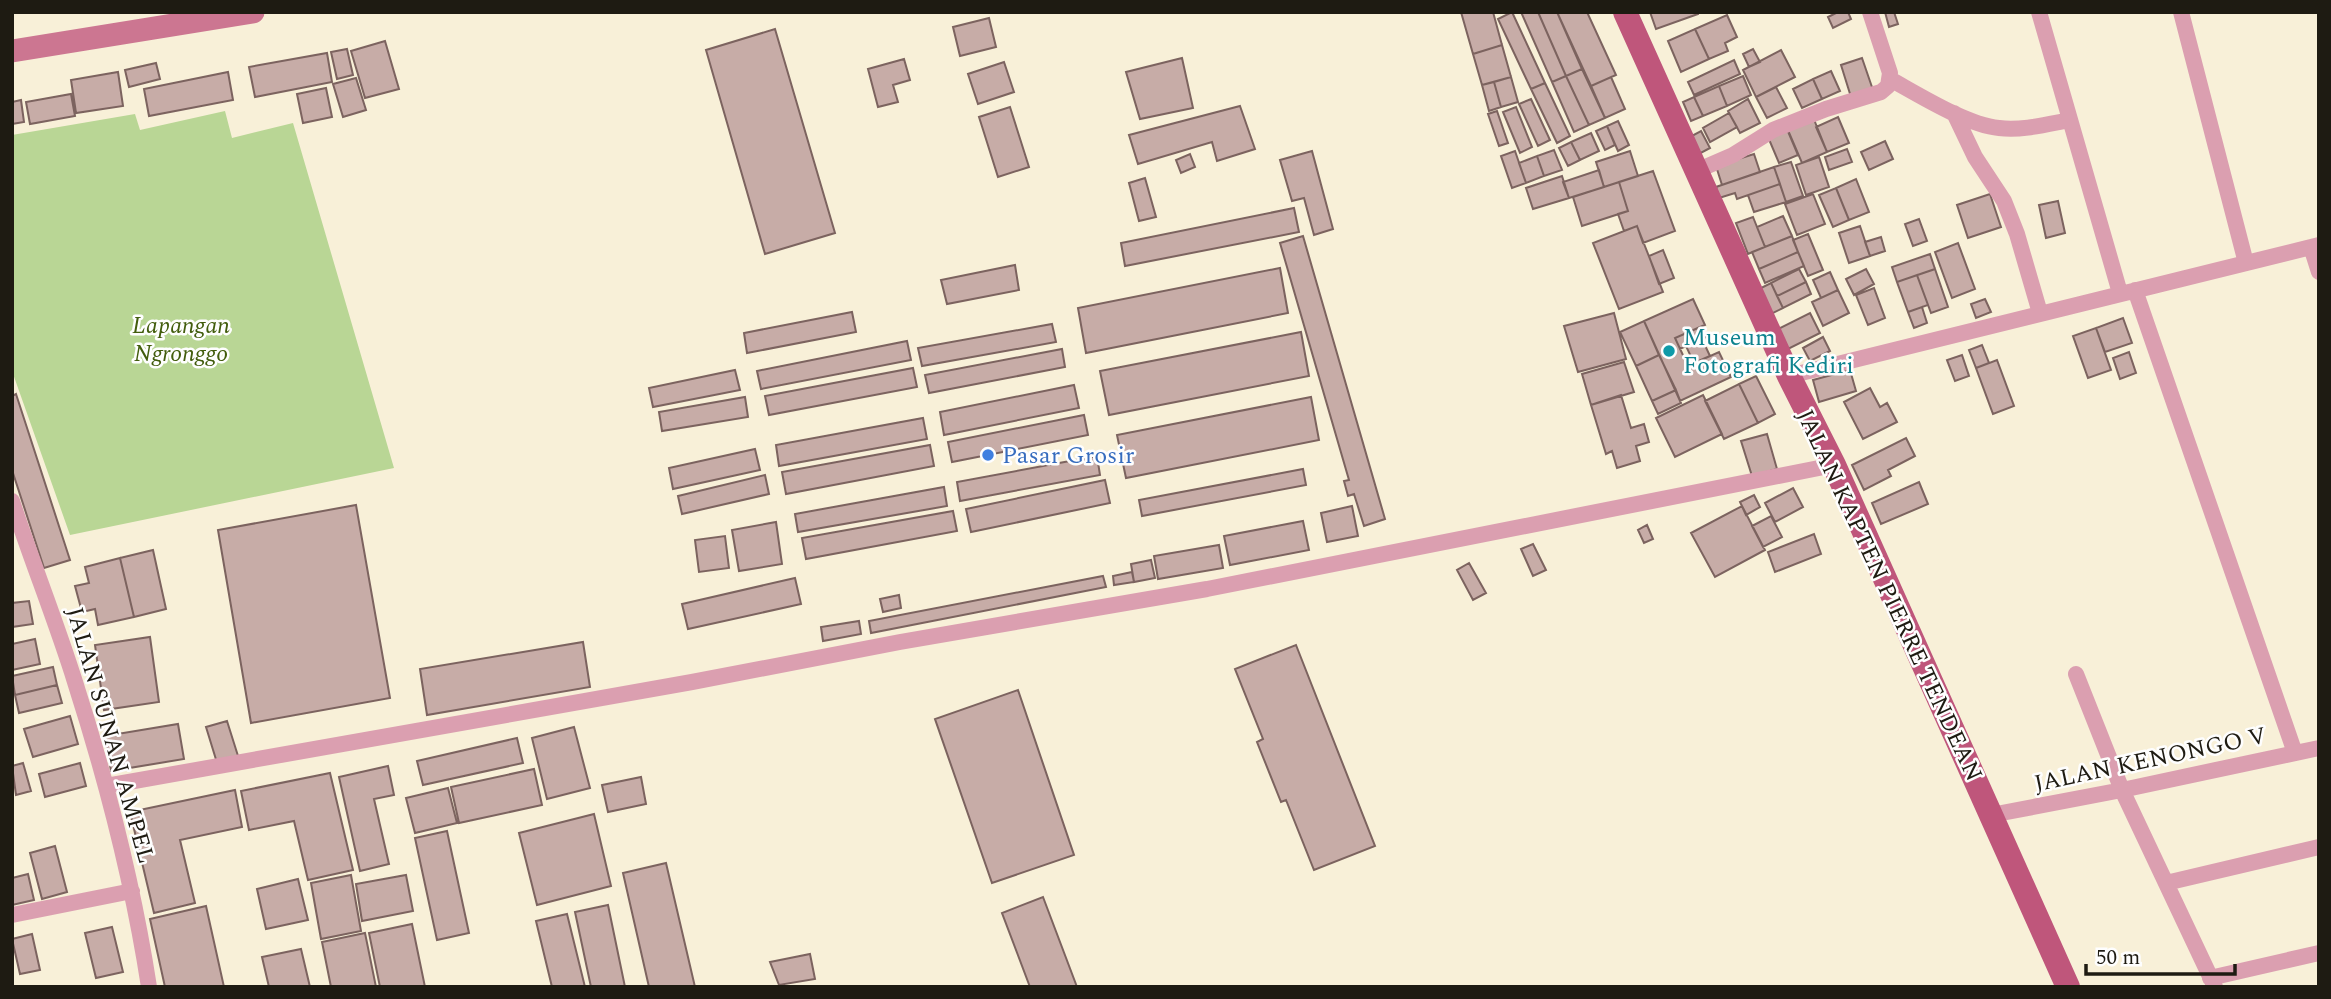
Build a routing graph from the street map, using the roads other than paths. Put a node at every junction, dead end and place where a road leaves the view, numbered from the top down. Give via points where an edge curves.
1 (253, 12) edge
2 (1625, 12) edge
3 (1870, 12) edge
4 (2039, 12) edge
5 (2181, 12) edge
6 (12, 51) edge
7 (1890, 79) junction
8 (1954, 113) junction
9 (2070, 120) junction
10 (1696, 171) junction
11 (2315, 246) edge
12 (2246, 263) junction
13 (2319, 272) edge
14 (2128, 291) junction
15 (2040, 313) junction
16 (1789, 376) junction
17 (1834, 465) junction
18 (12, 501) edge
19 (2076, 674) dead end
20 (2319, 748) edge
21 (2295, 752) junction
22 (106, 786) junction
23 (2122, 790) junction
24 (1991, 815) junction
25 (2319, 847) edge
26 (2166, 883) junction
27 (132, 891) junction
28 (12, 915) edge
29 (2319, 953) edge
30 (2212, 982) edge
31 (149, 987) edge
32 (2068, 987) edge

1 - 6 main road
2 - 10 main road, JALAN KAPTEN PIERRE TENDEAN
3 - 7 street
4 - 9 street
5 - 12 street
7 - 8 street
7 - 10 street via 1881,92 1773,130
8 - 9 street via 1999,128
8 - 15 street via 2004,201
9 - 14 street
10 - 16 main road, JALAN KAPTEN PIERRE TENDEAN
11 - 12 street
11 - 13 street
12 - 14 street
14 - 15 street
14 - 21 street
15 - 16 street
16 - 17 main road, JALAN KAPTEN PIERRE TENDEAN
17 - 22 street via 1207,589
17 - 24 main road, JALAN KAPTEN PIERRE TENDEAN
18 - 22 street, JALAN SUNAN AMPEL
19 - 23 street
20 - 21 street, JALAN KENONGO V
21 - 23 street, JALAN KENONGO V
22 - 27 street, JALAN SUNAN AMPEL
23 - 24 street, JALAN KENONGO V
23 - 26 street
24 - 32 main road, JALAN KAPTEN PIERRE TENDEAN
25 - 26 street
26 - 30 street
27 - 28 street
27 - 31 street, JALAN SUNAN AMPEL
29 - 30 street

